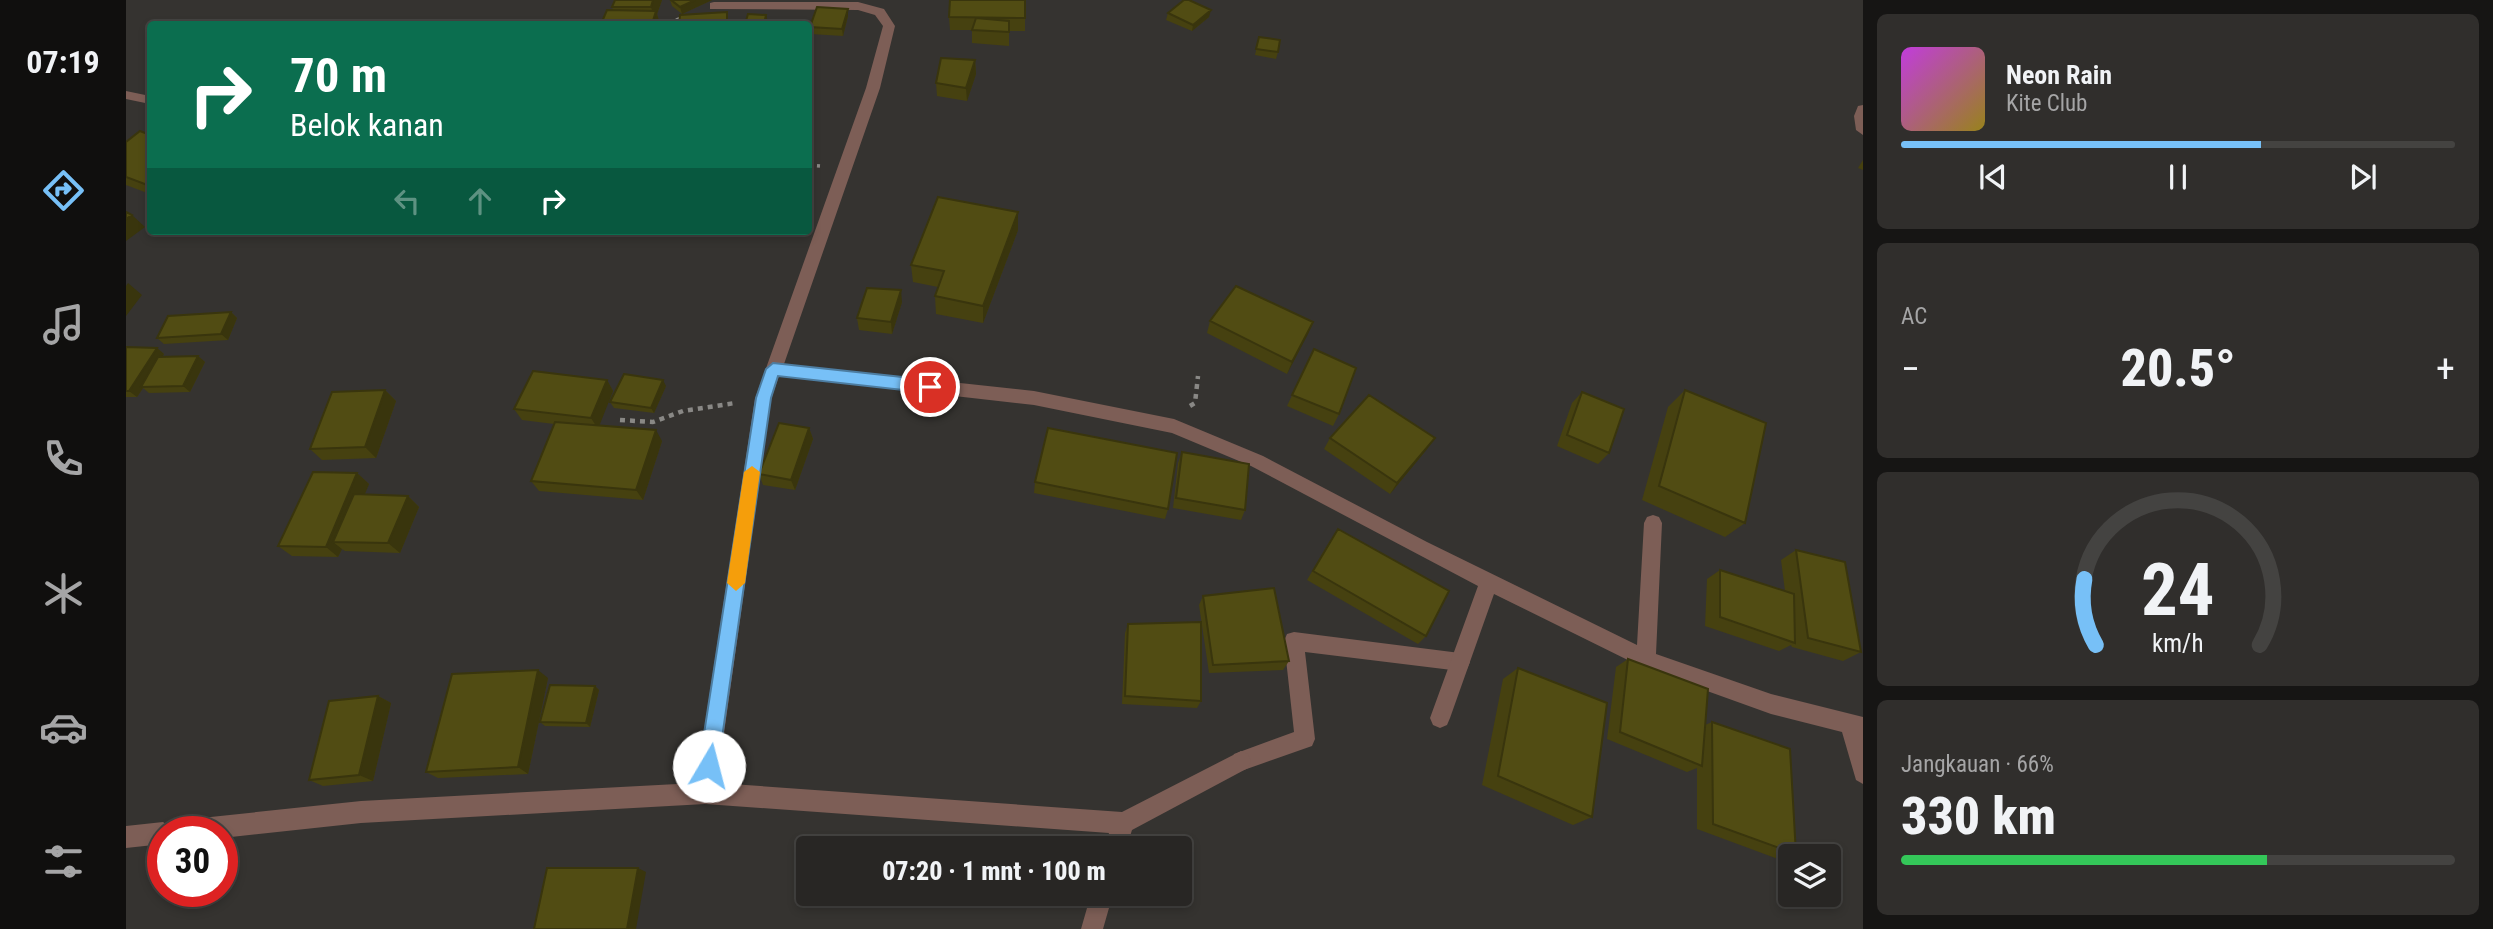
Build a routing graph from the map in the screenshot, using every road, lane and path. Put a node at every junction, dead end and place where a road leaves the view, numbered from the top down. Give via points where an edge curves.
1 (714, 6) dead end
2 (126, 95) edge
3 (147, 99) edge
4 (1863, 109) edge
5 (1863, 130) edge
6 (773, 369) junction
7 (763, 398) junction
8 (620, 420) dead end
9 (1653, 523) dead end
10 (1488, 583) junction
11 (1646, 660) junction
12 (1460, 662) junction
13 (1440, 718) dead end
14 (1857, 726) edge
15 (1863, 773) edge
16 (705, 793) junction
17 (1123, 823) junction
18 (238, 825) edge
19 (147, 835) edge
20 (1119, 836) edge
21 (126, 837) edge
22 (1099, 906) edge
23 (1092, 929) edge

1 - 6 street via 858,6 880,12 889,26 873,88
2 - 3 street
4 - 5 street
6 - 7 street
6 - 10 street via 1034,398 1174,426 1257,461
7 - 8 path via 682,411 653,422
7 - 16 street
9 - 11 street
10 - 11 street
10 - 12 street
11 - 14 street via 1771,704
12 - 13 street
12 - 17 street via 1294,641 1305,739 1241,761
14 - 15 street
16 - 17 street
16 - 18 street via 361,812
17 - 20 street
19 - 21 street
22 - 23 street

